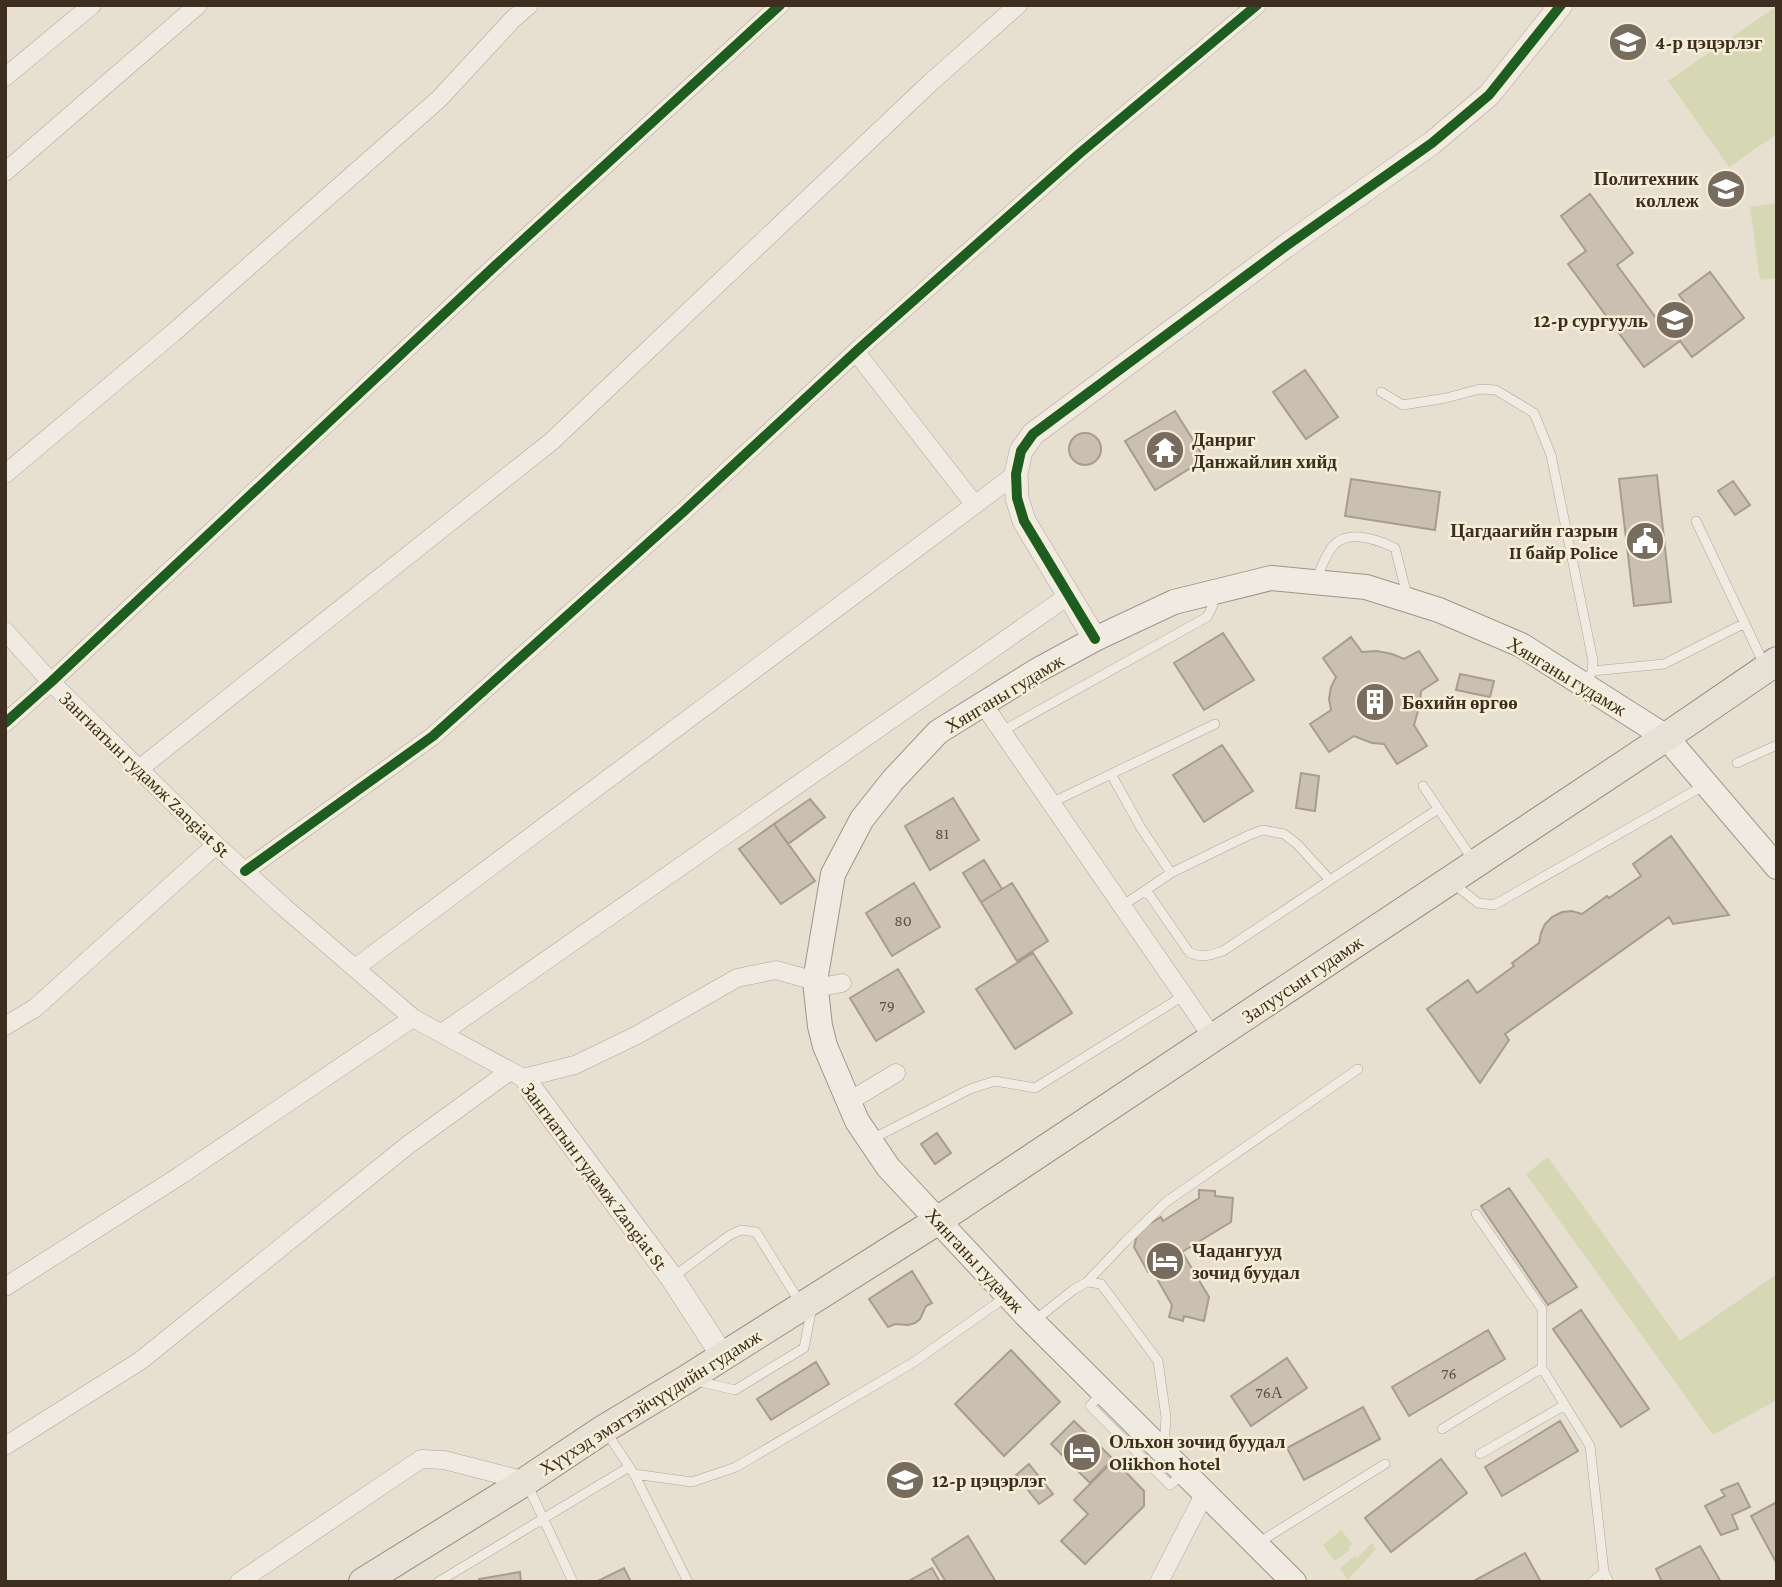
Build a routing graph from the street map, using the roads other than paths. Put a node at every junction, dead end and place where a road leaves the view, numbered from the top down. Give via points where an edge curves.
1 (92, 5) edge
2 (198, 5) edge
3 (529, 5) edge
4 (780, 5) edge
5 (1018, 5) edge
6 (1257, 5) edge
7 (1561, 5) edge
8 (5, 77) edge
9 (5, 172) edge
10 (856, 352) junction
11 (1381, 392) dead end
12 (5, 474) edge
13 (1016, 474) junction
14 (975, 505) junction
15 (1696, 521) dead end
16 (1315, 582) junction
17 (1214, 592) junction
18 (1069, 596) junction
19 (1408, 600) junction
20 (1745, 624) junction
21 (5, 631) edge
22 (1095, 639) junction
23 (1771, 664) edge
24 (1589, 679) junction
25 (51, 682) junction
26 (983, 704) junction
27 (5, 723) edge
28 (1215, 724) dead end
29 (1002, 731) junction
30 (1666, 737) junction
31 (1777, 745) edge
32 (1737, 763) dead end
33 (139, 769) junction
34 (1111, 774) junction
35 (1706, 784) junction
36 (1423, 786) dead end
37 (1051, 803) junction
38 (1438, 809) junction
39 (216, 845) junction
40 (1476, 864) junction
41 (1777, 867) edge
42 (245, 871) junction
43 (1171, 873) junction
44 (1330, 880) junction
45 (1450, 881) junction
46 (1146, 890) junction
47 (1122, 906) junction
48 (355, 968) junction
49 (842, 983) dead end
50 (815, 984) junction
51 (1183, 996) junction
52 (414, 1018) junction
53 (5, 1026) edge
54 (442, 1033) junction
55 (1213, 1038) junction
56 (1358, 1069) dead end
57 (895, 1073) dead end
58 (522, 1079) junction
59 (848, 1102) junction
60 (870, 1140) junction
61 (1476, 1214) dead end
62 (937, 1221) junction
63 (672, 1278) junction
64 (1087, 1282) junction
65 (5, 1287) edge
66 (1007, 1296) junction
67 (808, 1302) junction
68 (1033, 1322) junction
69 (722, 1355) junction
70 (1542, 1368) junction
71 (687, 1379) junction
72 (1104, 1392) junction
73 (1565, 1405) junction
74 (604, 1429) junction
75 (1442, 1429) dead end
76 (5, 1446) edge
77 (1164, 1452) junction
78 (1480, 1454) dead end
79 (1385, 1464) dead end
80 (632, 1471) junction
81 (1184, 1472) junction
82 (526, 1481) junction
83 (1205, 1493) junction
84 (543, 1518) junction
85 (1256, 1544) junction
86 (1604, 1572) junction
87 (239, 1582) edge
88 (363, 1582) edge
89 (438, 1582) edge
90 (573, 1582) edge
91 (688, 1582) edge
92 (1159, 1582) edge
93 (1294, 1582) edge
94 (1592, 1582) edge
95 (1609, 1582) edge

1 - 8 street
2 - 9 street
3 - 12 street via 429,108
4 - 25 street
5 - 33 street via 552,441
6 - 10 street via 1080,153
7 - 13 street via 1489,96 1432,143 1033,434 1021,451
10 - 14 street
10 - 42 street via 433,736
11 - 24 lane via 1403,405 1480,389 1496,390 1534,413 1551,455 1593,661
13 - 14 street
13 - 18 street via 1024,521
14 - 48 street
15 - 20 lane
16 - 17 main road, Хянганы гудамж via 1271,578
16 - 19 main road, Хянганы гудамж via 1366,587
16 - 19 lane via 1334,546 1347,537 1379,540 1395,548
17 - 22 main road, Хянганы гудамж via 1174,602
17 - 29 lane via 1207,617
18 - 22 street
18 - 54 street
19 - 24 main road, Хянганы гудамж via 1521,645
20 - 23 lane
20 - 24 lane via 1664,664
21 - 25 street, Зангиатын гудамж Zangiat St
22 - 26 main road, Хянганы гудамж
23 - 30 main road, Залуусын гудамж
24 - 30 main road, Хянганы гудамж
25 - 27 street
25 - 33 street, Зангиатын гудамж Zangiat St
26 - 29 street
26 - 50 main road, Хянганы гудамж via 938,732 862,819 833,874
28 - 34 lane
29 - 37 street
30 - 35 main road, Хянганы гудамж
30 - 40 main road, Залуусын гудамж
31 - 32 lane
33 - 39 street, Зангиатын гудамж Zangiat St
34 - 37 lane
34 - 43 lane
35 - 41 main road, Хянганы гудамж
35 - 45 lane via 1494,905 1478,903
36 - 38 lane
37 - 47 street
38 - 40 lane
38 - 44 lane
39 - 42 street, Зангиатын гудамж Zangiat St
39 - 53 street via 35,1008
40 - 45 main road, Залуусын гудамж
42 - 48 street, Зангиатын гудамж Zangiat St
43 - 44 lane via 1263,830 1284,834
43 - 46 lane
44 - 46 lane via 1207,957 1189,952
45 - 55 main road, Залуусын гудамж
46 - 47 lane
47 - 51 street
48 - 52 street, Зангиатын гудамж Zangiat St
49 - 50 street
50 - 58 street via 776,970 737,978 575,1065
50 - 59 main road, Хянганы гудамж via 824,1046
51 - 55 street
51 - 60 lane via 1035,1088 995,1081 982,1085
52 - 54 street, Зангиатын гудамж Zangiat St
52 - 65 street
54 - 58 street, Зангиатын гудамж Zangiat St
55 - 62 main road, Залуусын гудамж
56 - 64 lane via 1166,1202
57 - 59 street
58 - 63 street, Зангиатын гудамж Zangiat St
58 - 76 street via 408,1145 140,1361
59 - 60 main road, Хянганы гудамж
60 - 62 main road, Хянганы гудамж
61 - 70 lane via 1542,1309
62 - 66 main road, Хянганы гудамж
62 - 67 main road, Хүүхэд эмэгтэйчүүдийн гудамж
63 - 67 lane via 730,1235 741,1230 756,1232
63 - 69 street, Зангиатын гудамж Zangiat St
64 - 68 lane
64 - 77 lane via 1101,1284 1158,1361 1166,1417
66 - 68 main road, Хянганы гудамж
66 - 80 lane via 914,1362 736,1467 692,1482
67 - 69 main road, Хүүхэд эмэгтэйчүүдийн гудамж
67 - 71 lane via 804,1348 735,1390
68 - 72 main road, Хянганы гудамж
69 - 71 main road, Хүүхэд эмэгтэйчүүдийн гудамж
70 - 73 lane
70 - 75 lane
71 - 74 main road, Хүүхэд эмэгтэйчүүдийн гудамж
72 - 77 main road, Хянганы гудамж
72 - 81 lane via 1090,1405 1170,1485
73 - 78 lane
73 - 86 lane via 1590,1446
74 - 80 lane
74 - 82 main road, Хүүхэд эмэгтэйчүүдийн гудамж
77 - 81 main road, Хянганы гудамж
79 - 85 lane
80 - 84 lane
80 - 91 lane
81 - 83 main road, Хянганы гудамж
82 - 84 lane
82 - 87 street via 444,1460 421,1460
82 - 88 main road, Хүүхэд эмэгтэйчүүдийн гудамж
83 - 85 main road, Хянганы гудамж
83 - 92 street
84 - 89 lane
84 - 90 lane
85 - 93 main road, Хянганы гудамж
86 - 94 lane
86 - 95 lane

